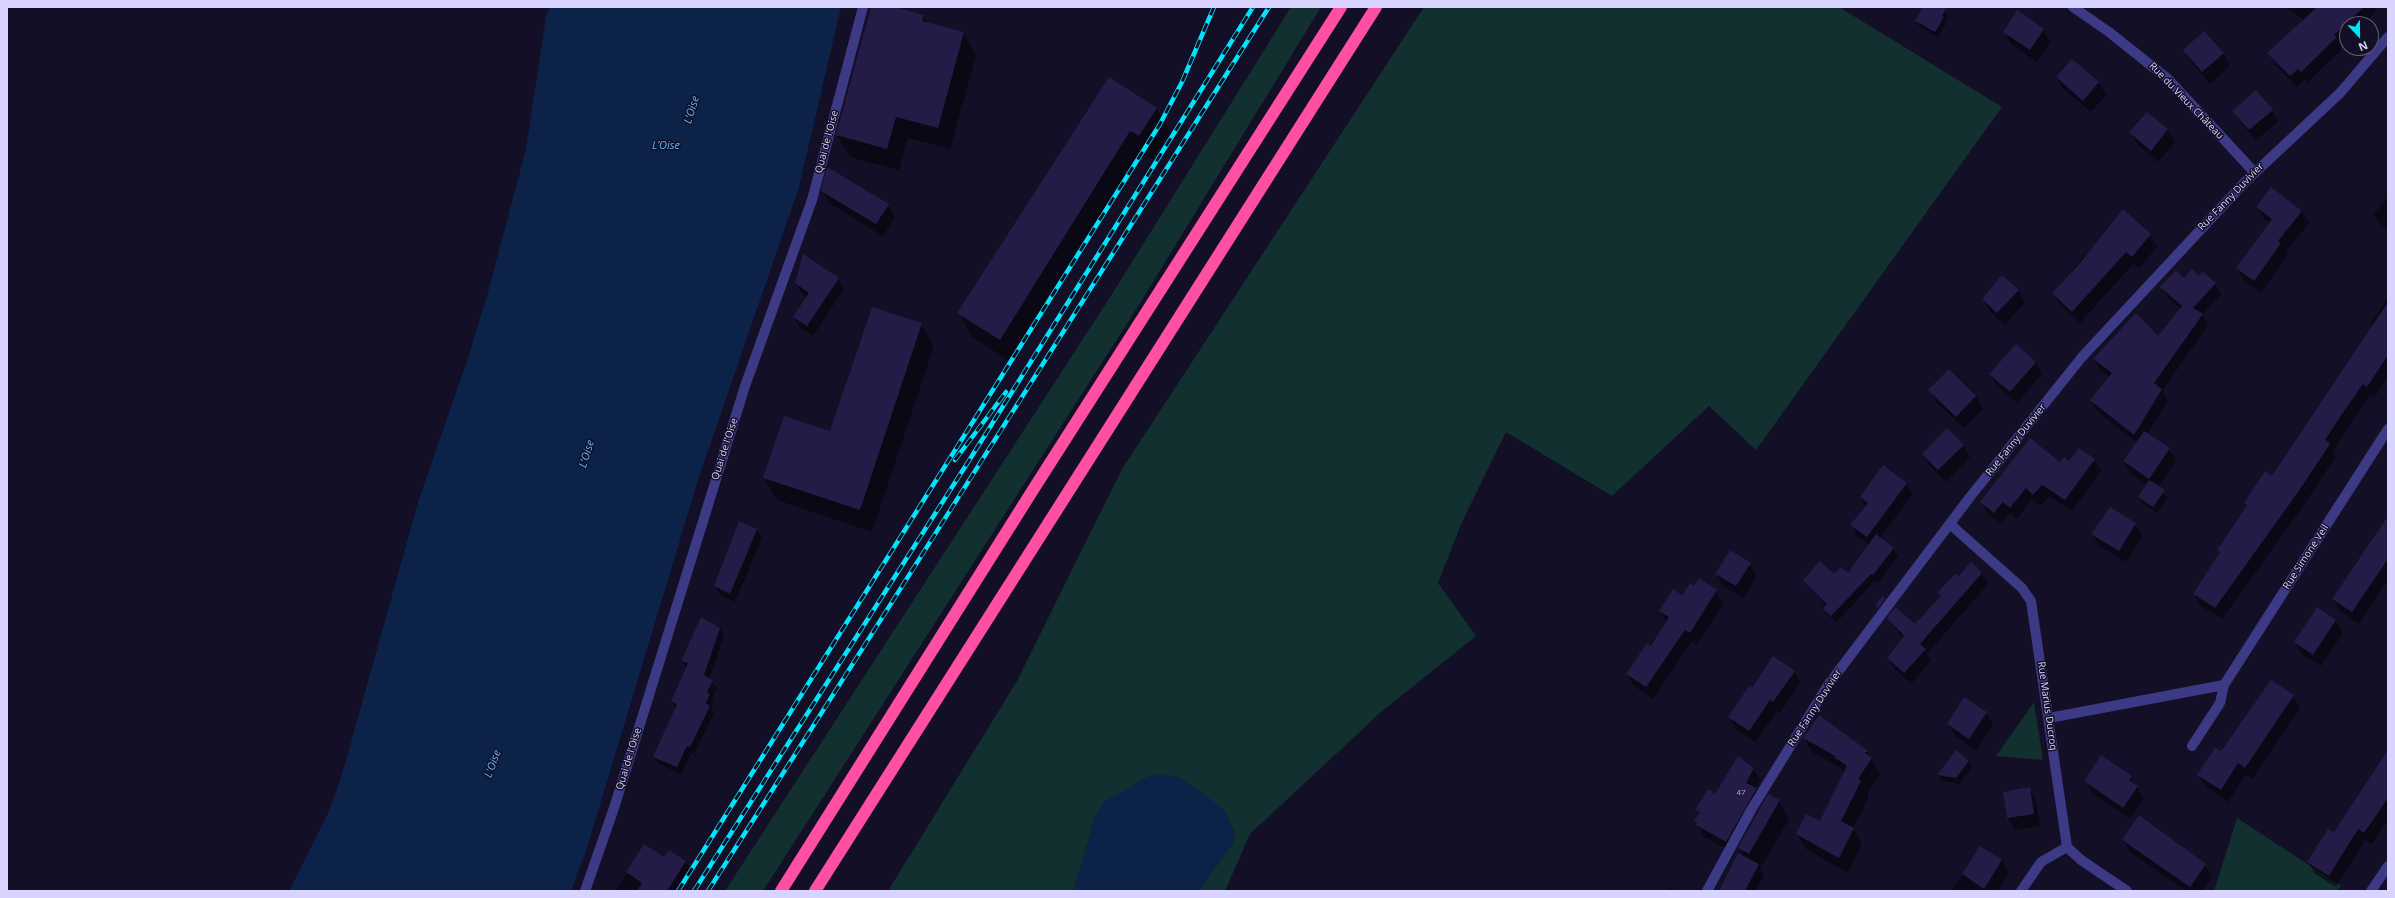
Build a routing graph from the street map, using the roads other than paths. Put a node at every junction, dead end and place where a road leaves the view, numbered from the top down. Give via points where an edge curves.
1 (863, 7) edge
2 (1341, 7) edge
3 (1376, 7) edge
4 (2073, 7) edge
5 (2388, 37) edge
6 (2255, 173) junction
7 (2388, 429) edge
8 (1951, 524) junction
9 (2224, 685) junction
10 (2049, 718) junction
11 (2192, 746) dead end
12 (2067, 847) junction
13 (2388, 866) edge
14 (585, 891) edge
15 (781, 891) edge
16 (815, 891) edge
17 (1707, 891) edge
18 (2021, 891) edge
19 (2127, 891) edge
20 (2371, 891) edge

1 - 14 street, Quai de l'Oise via 812,200 734,422 614,808
2 - 15 highway via 1035,486
3 - 16 highway
4 - 6 street, Rue du Vieux Château via 2168,79
5 - 6 street, Rue Fanny Duvivier via 2325,108
6 - 8 street, Rue Fanny Duvivier via 2093,344
7 - 9 street, Rue Simone Veil
8 - 10 street, Rue Marius Ducroq via 2027,594 2035,618
8 - 17 street, Rue Fanny Duvivier via 1828,685 1751,810
9 - 10 street
9 - 11 street, Rue Simone Veil via 2220,703
10 - 12 street, Rue Marius Ducroq
12 - 18 street via 2041,862
12 - 19 street via 2080,860
13 - 20 street

